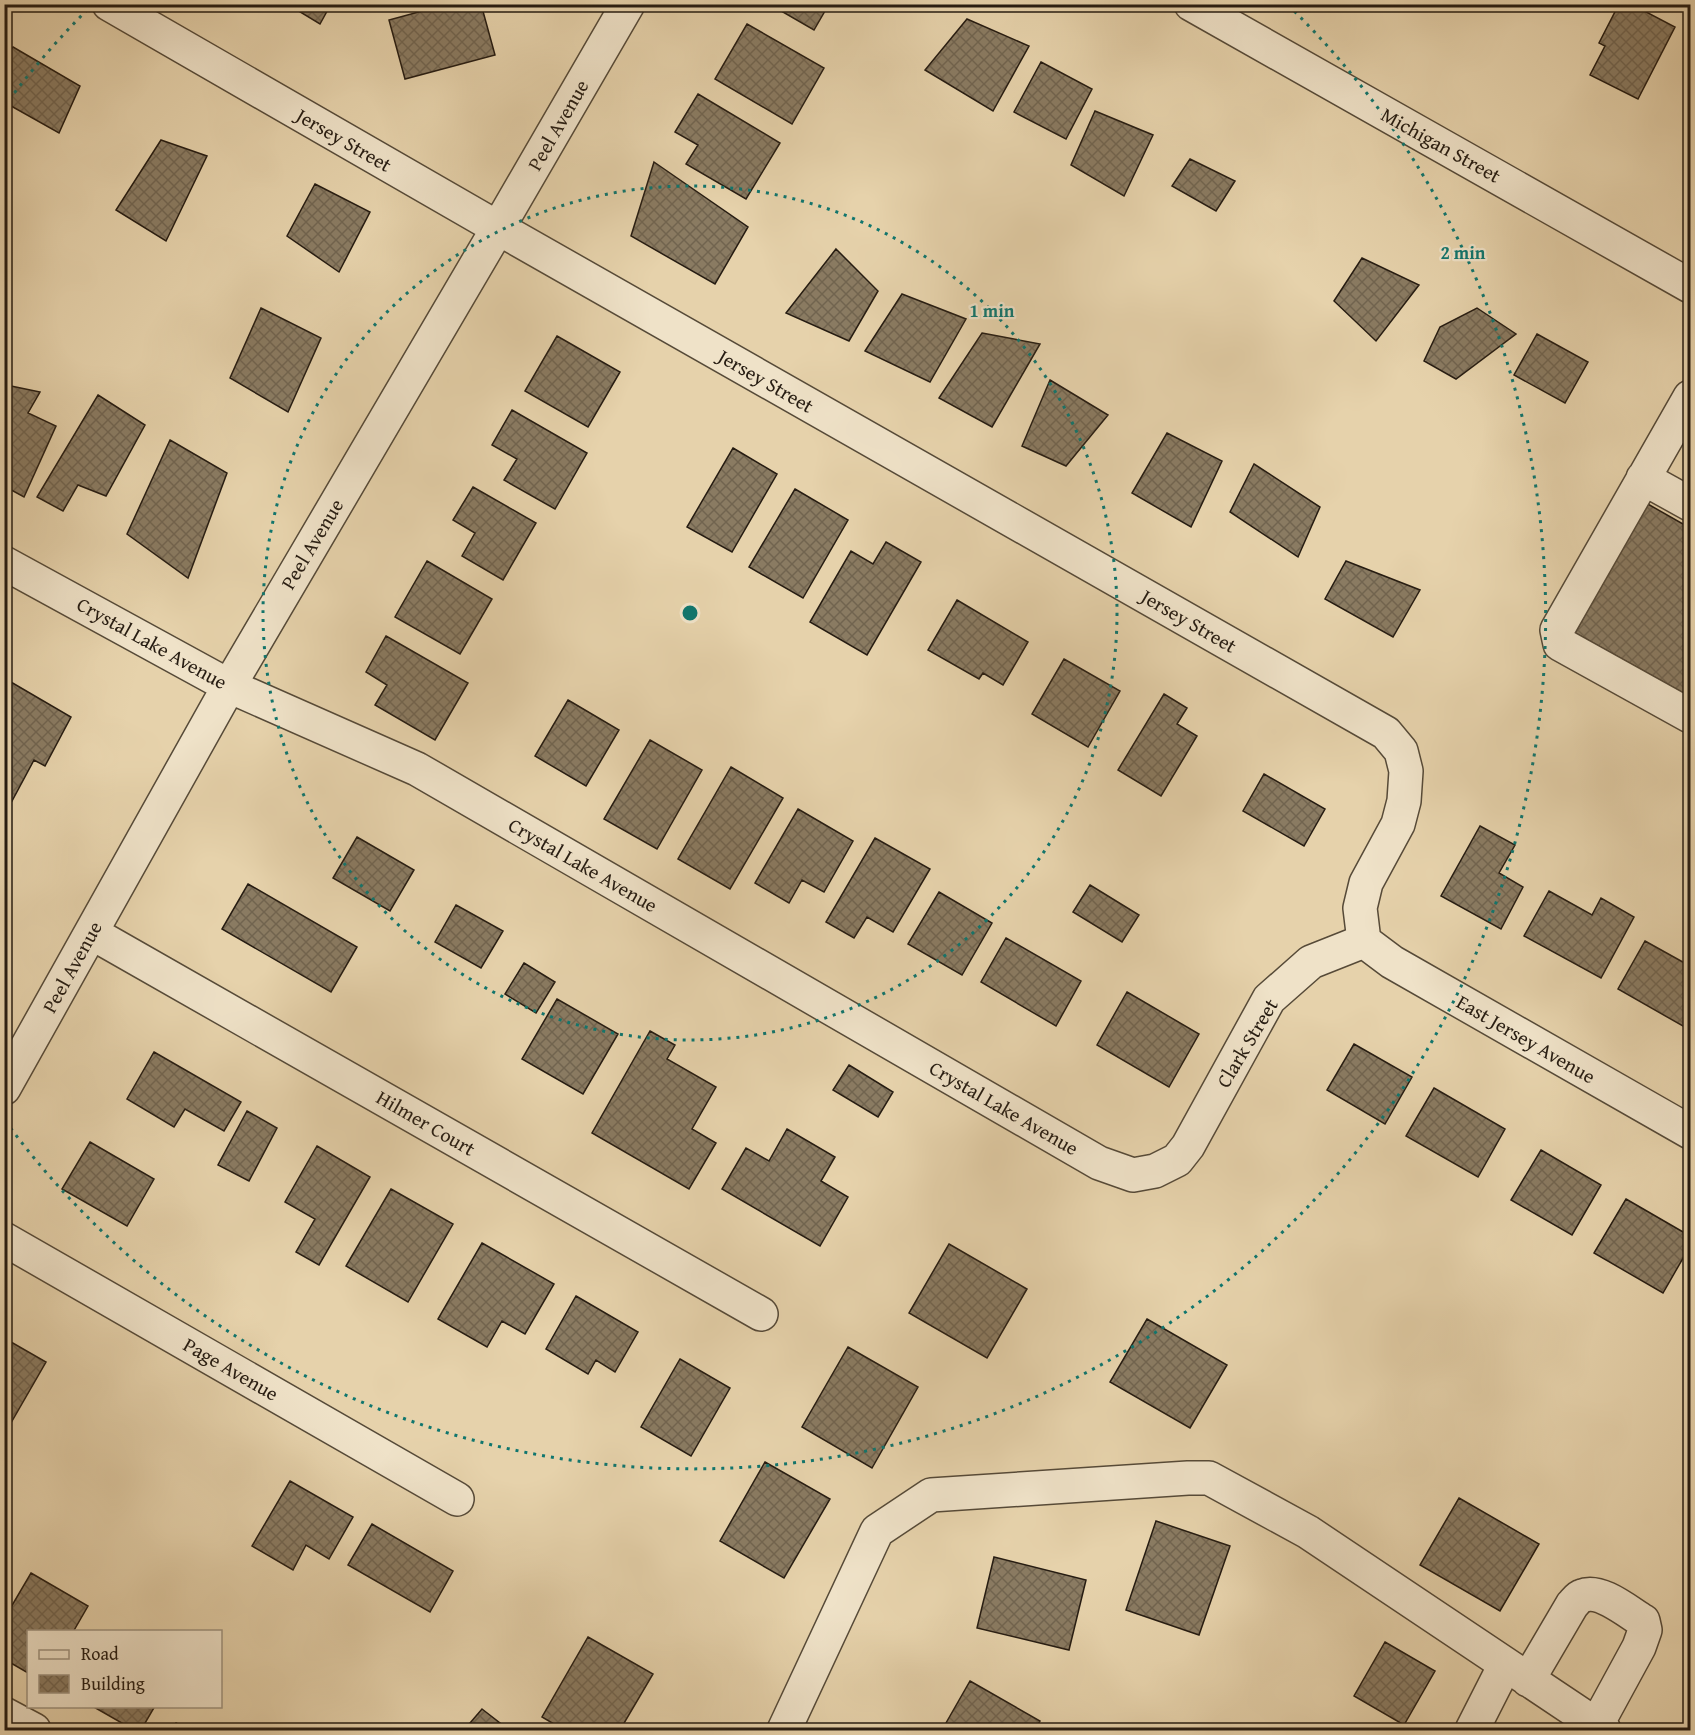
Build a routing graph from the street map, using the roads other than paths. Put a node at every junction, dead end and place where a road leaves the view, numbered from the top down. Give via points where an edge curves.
1 (109, 4) edge
2 (628, 4) edge
3 (1191, 4) edge
4 (498, 228) junction
5 (1690, 286) edge
6 (1690, 397) edge
7 (1643, 478) junction
8 (1690, 504) edge
9 (4, 563) edge
10 (229, 686) junction
11 (1690, 716) edge
12 (92, 933) junction
13 (1364, 941) junction
14 (4, 1088) edge
15 (1690, 1132) edge
16 (1155, 1171) joint
17 (4, 1239) edge
18 (761, 1314) dead end
19 (457, 1499) dead end
20 (1516, 1672) junction
21 (4, 1714) edge
22 (1600, 1728) edge
23 (34, 1731) edge
24 (784, 1731) edge
25 (1472, 1731) edge

1 - 4 street, Jersey Street
2 - 4 street, Peel Avenue
3 - 5 street, Michigan Street
4 - 10 street, Peel Avenue
4 - 13 street, Jersey Street via 1386,733 1401,751 1406,771 1404,801 1398,824 1366,883 1360,908
6 - 7 street
7 - 8 street
7 - 11 street via 1557,630 1560,644
9 - 10 street, Crystal Lake Avenue
10 - 12 street, Peel Avenue
10 - 16 street, Crystal Lake Avenue via 417,769 1099,1163 1133,1175
12 - 14 street, Peel Avenue
12 - 18 street, Hilmer Court
13 - 15 street, East Jersey Avenue via 1392,962
13 - 16 street, Clark Street via 1311,962 1269,999 1188,1146 1177,1160
17 - 19 street, Page Avenue
20 - 22 street
20 - 22 street via 1580,1596 1602,1596 1643,1621 1646,1630
20 - 24 street via 1308,1532 1209,1478 931,1495 877,1531
20 - 25 street
21 - 23 street

